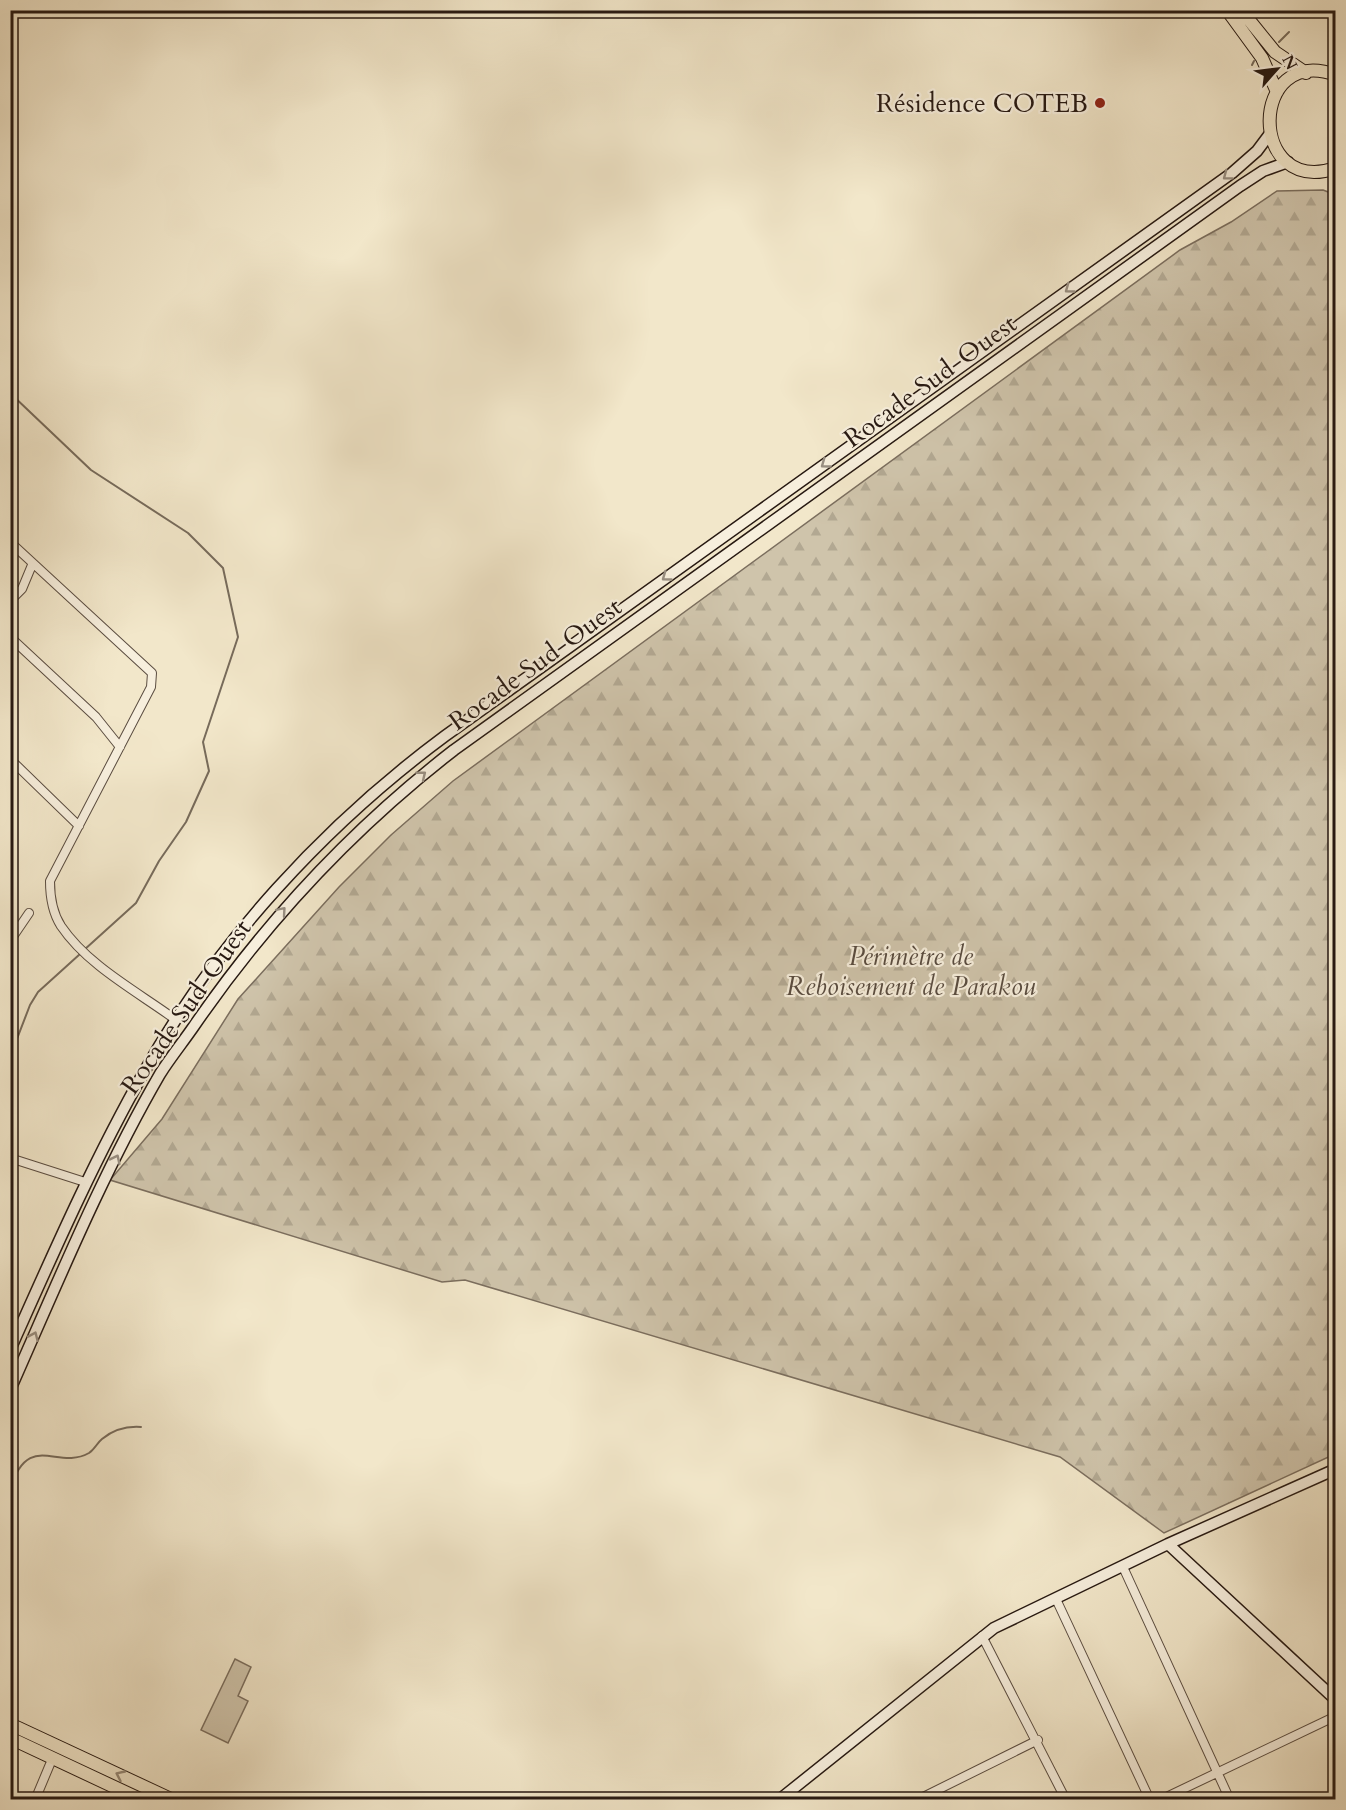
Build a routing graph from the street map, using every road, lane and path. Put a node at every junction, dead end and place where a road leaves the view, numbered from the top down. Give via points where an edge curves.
1 (1227, 10) edge
2 (1241, 10) edge
3 (1306, 73) junction
4 (1335, 75) edge
5 (1277, 92) junction
6 (1269, 135) junction
7 (1288, 162) junction
8 (1334, 169) edge
9 (10, 542) edge
10 (32, 565) junction
11 (10, 601) edge
12 (10, 637) edge
13 (120, 747) junction
14 (10, 759) edge
15 (79, 826) junction
16 (29, 913) dead end
17 (10, 941) edge
18 (176, 1020) junction
19 (10, 1158) edge
20 (85, 1182) junction
21 (10, 1350) edge
22 (10, 1390) edge
23 (1335, 1469) edge
24 (1168, 1544) junction
25 (1123, 1567) junction
26 (1056, 1599) junction
27 (982, 1636) junction
28 (1335, 1700) edge
29 (1335, 1716) edge
30 (10, 1724) edge
31 (10, 1738) edge
32 (1038, 1740) junction
33 (53, 1757) junction
34 (1217, 1774) junction
35 (117, 1794) edge
36 (35, 1800) edge
37 (142, 1800) edge
38 (173, 1800) edge
39 (779, 1800) edge
40 (917, 1800) edge
41 (1066, 1800) edge
42 (1150, 1800) edge
43 (1160, 1800) edge
44 (1230, 1800) edge

1 - 5 main road via 1262,58
2 - 3 main road via 1275,52
3 - 4 main road
3 - 5 main road
5 - 6 main road via 1268,113
6 - 7 main road
6 -> 18 main road, Rocade Sud-Ouest via 1232,173 417,757 301,864 232,943
7 - 8 main road via 1306,170
22 -> 7 main road, Rocade Sud-Ouest via 77,1239 161,1073 253,944 351,836 463,743 1248,181
9 - 10 street
10 - 11 street via 22,589
10 - 13 street via 152,673 151,687
12 - 13 street via 96,717
13 - 15 street
14 - 15 street
15 - 18 street via 50,881 50,897 60,925 91,958
16 - 17 street
18 - 20 main road, Rocade Sud-Ouest
19 - 20 street
20 - 21 main road, Rocade Sud-Ouest
23 - 24 main road
24 - 25 main road
24 - 28 main road
25 - 26 main road
25 - 34 street
26 - 27 main road
26 - 42 street
27 - 32 street
27 - 39 main road
29 - 34 street
38 -> 30 main road
31 - 33 main road
32 - 40 street
32 - 41 street
33 - 35 main road
33 - 36 street
34 - 43 street
34 - 44 street
35 - 37 main road

